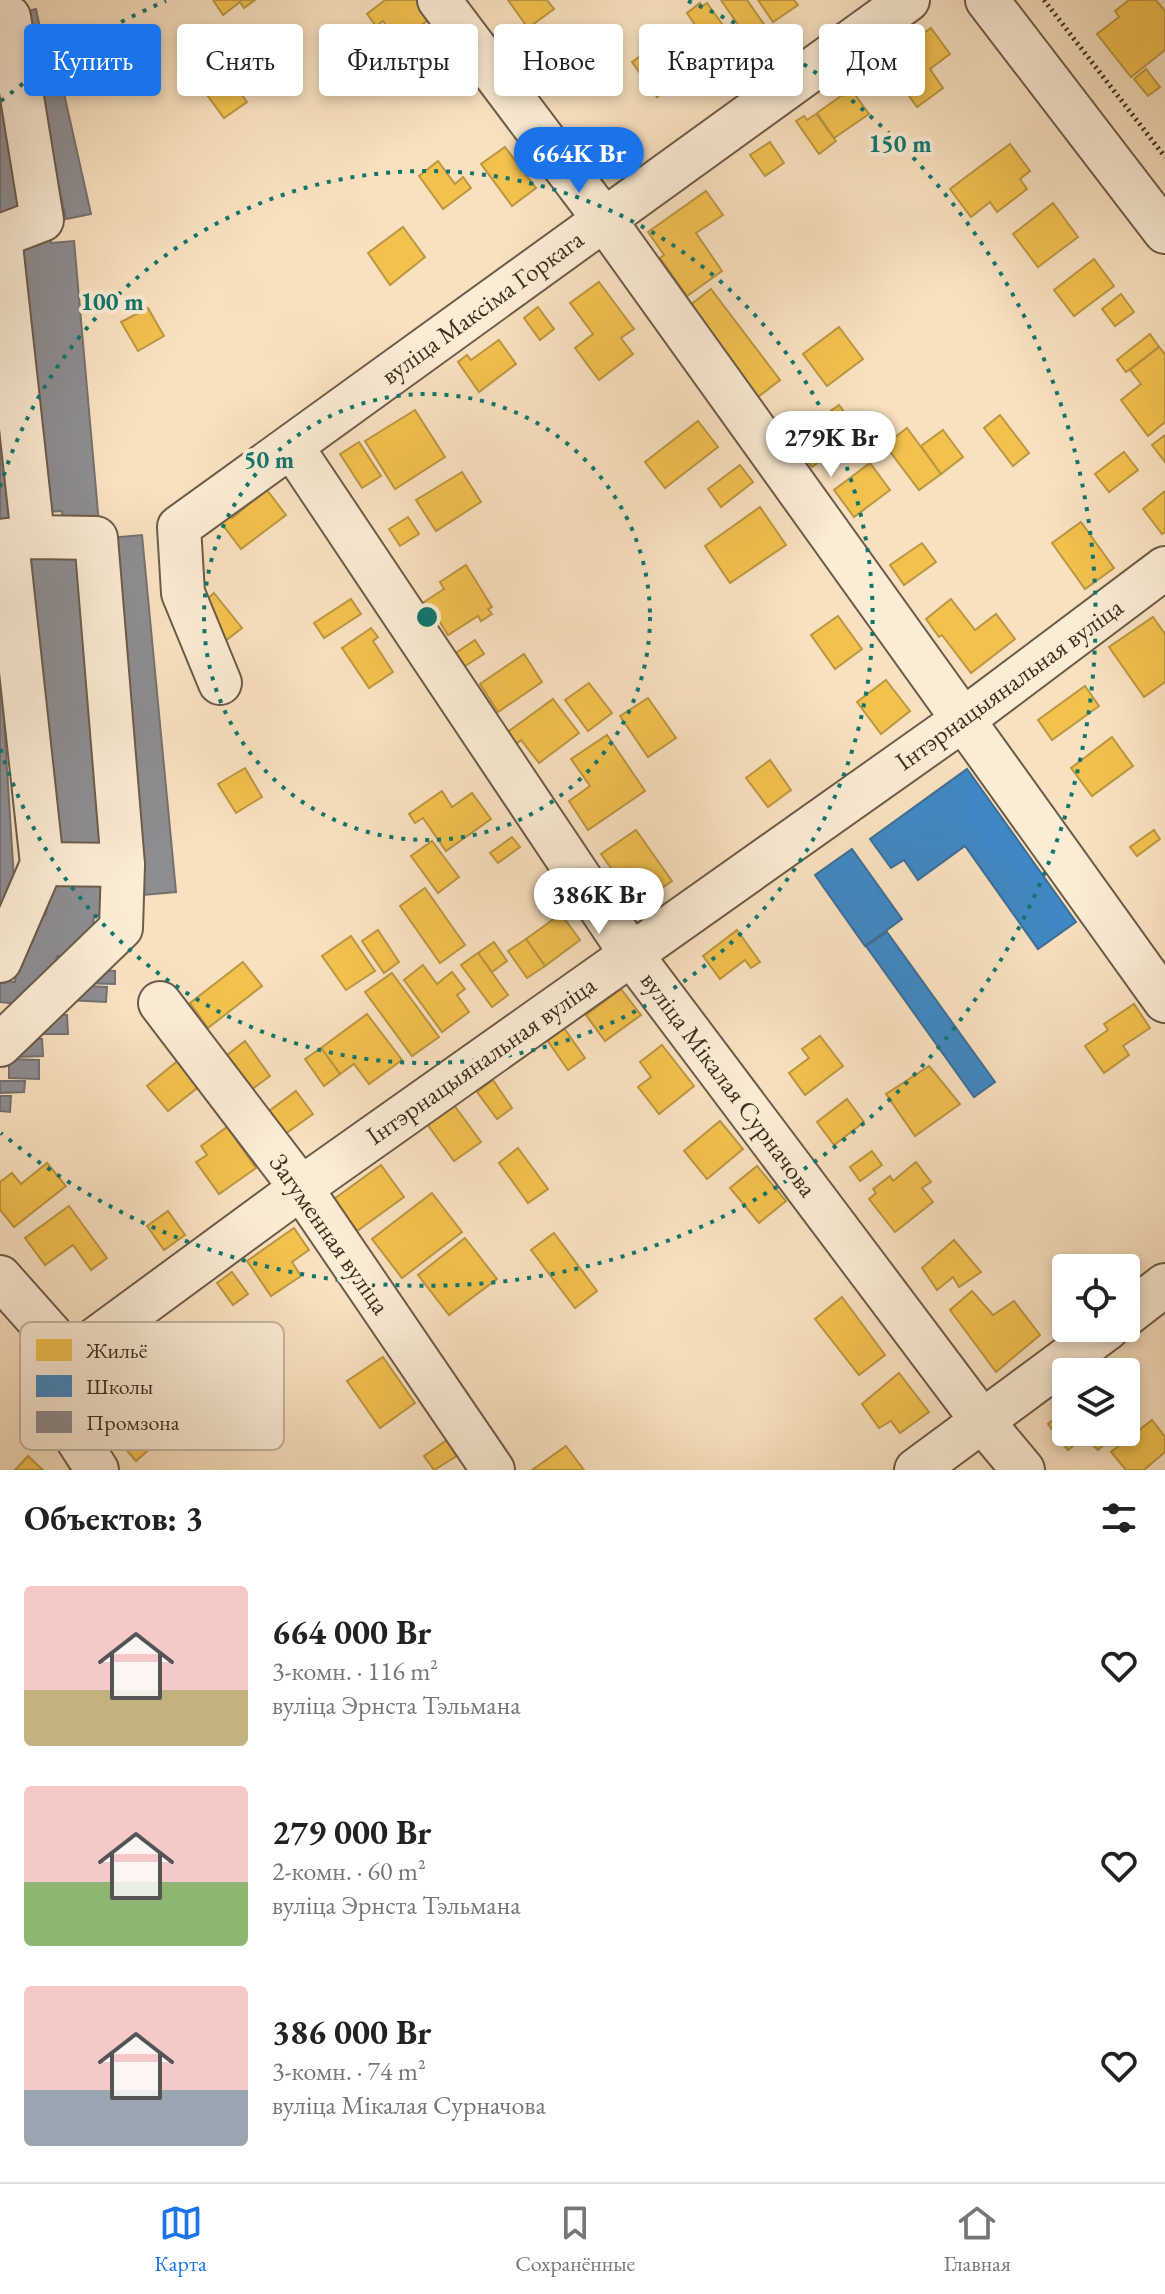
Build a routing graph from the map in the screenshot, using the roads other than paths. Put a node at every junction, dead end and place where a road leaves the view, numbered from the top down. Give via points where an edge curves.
1 (439, 0) edge
2 (908, 0) edge
3 (987, 0) edge
4 (9, 17) dead end
5 (603, 218) junction
6 (1165, 232) edge
7 (0, 236) edge
8 (292, 447) junction
9 (13, 540) edge
10 (1165, 568) edge
11 (220, 683) dead end
12 (964, 719) junction
13 (42, 864) junction
14 (123, 865) junction
15 (631, 954) junction
16 (0, 961) edge
17 (1165, 1001) edge
18 (160, 1003) dead end
19 (0, 1045) edge
20 (301, 1188) junction
21 (0, 1277) edge
22 (1165, 1285) edge
23 (1140, 1304) edge
24 (40, 1322) edge
25 (119, 1322) edge
26 (1089, 1342) edge
27 (983, 1422) junction
28 (84, 1450) edge
29 (97, 1470) edge
30 (493, 1470) edge
31 (916, 1470) edge
32 (1023, 1470) edge

1 - 5 street
2 - 5 street, вуліца Максіма Горкага
3 - 6 street
4 - 7 street via 42,220
5 - 8 street, вуліца Максіма Горкага
5 - 12 street
7 - 9 street
8 - 11 street, вуліца Максіма Горкага via 179,527 183,593
8 - 15 street, вуліца Мікалая Сурначова
9 - 13 street
9 - 14 street via 96,538
10 - 12 street, Інтэрнацыянальная вуліца
12 - 15 street, Інтэрнацыянальная вуліца
12 - 17 street
13 - 14 street
13 - 16 street
14 - 19 street via 121,928
15 - 20 street, Інтэрнацыянальная вуліца
15 - 27 street, вуліца Мікалая Сурначова
18 - 20 street, Загуменная вуліца
20 - 25 street, Інтэрнацыянальная вуліца
20 - 30 street, Загуменная вуліца
21 - 24 street
22 - 23 street
26 - 27 street
27 - 31 street
27 - 32 street, вуліца Мікалая Сурначова
28 - 29 street

